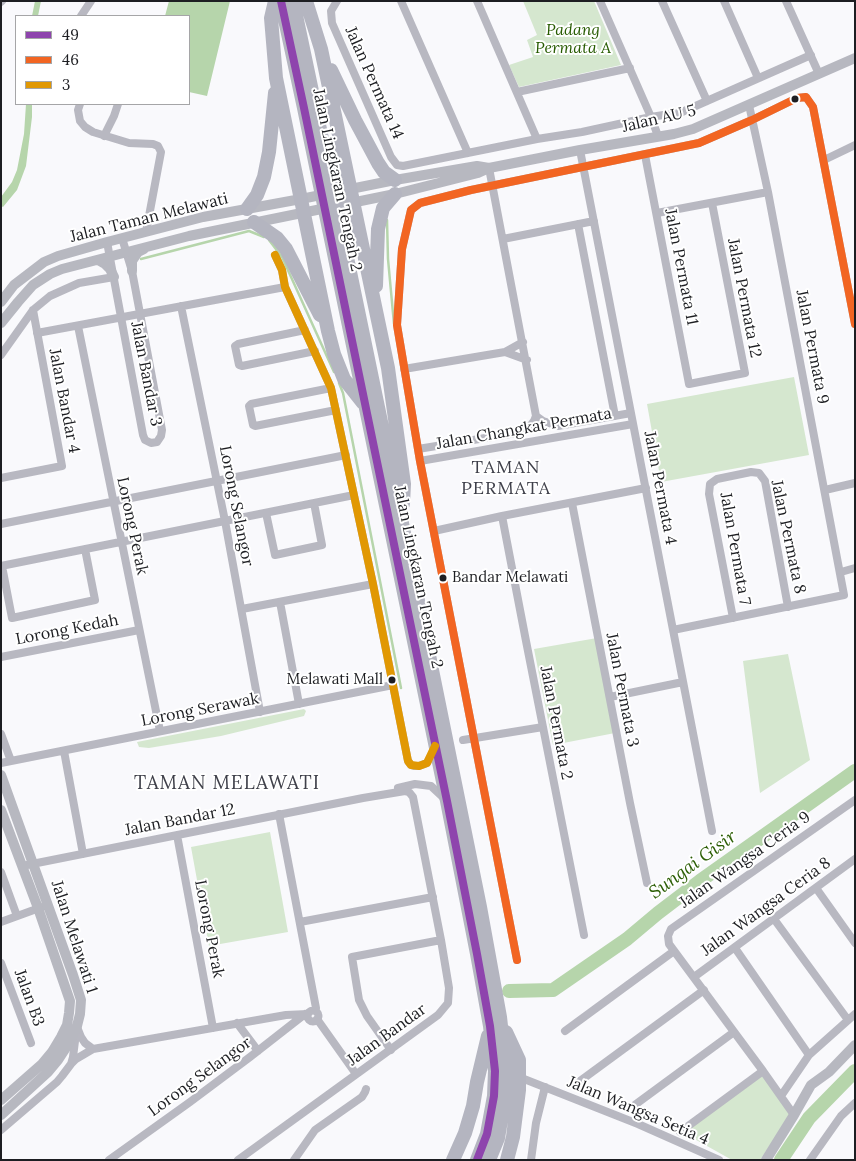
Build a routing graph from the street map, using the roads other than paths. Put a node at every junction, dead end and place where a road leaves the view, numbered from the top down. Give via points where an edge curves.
1 (91, 1) edge
2 (275, 1) edge
3 (281, 1) edge
4 (293, 1) edge
5 (306, 1) edge
6 (337, 1) edge
7 (401, 1) edge
8 (600, 1) edge
9 (662, 1) edge
10 (724, 1) edge
11 (787, 1) edge
12 (478, 2) edge
13 (82, 15) edge
14 (321, 48) junction
15 (810, 55) junction
16 (855, 58) edge
17 (630, 68) junction
18 (819, 74) junction
19 (276, 78) junction
20 (758, 78) junction
21 (516, 92) junction
22 (707, 102) junction
23 (80, 105) edge
24 (118, 105) edge
25 (748, 105) junction
26 (310, 107) junction
27 (651, 117) junction
28 (752, 120) junction
29 (339, 132) junction
30 (104, 136) junction
31 (658, 136) junction
32 (537, 140) junction
33 (855, 145) edge
34 (580, 150) junction
35 (468, 153) junction
36 (645, 155) junction
37 (824, 160) junction
38 (294, 164) junction
39 (583, 167) junction
40 (489, 168) junction
41 (493, 186) junction
42 (395, 187) junction
43 (768, 192) junction
44 (352, 196) junction
45 (712, 203) junction
46 (302, 206) junction
47 (247, 209) junction
48 (657, 213) junction
49 (594, 221) junction
50 (254, 222) junction
51 (578, 224) junction
52 (146, 232) junction
53 (122, 238) junction
54 (503, 238) junction
55 (107, 242) junction
56 (147, 247) junction
57 (363, 249) junction
58 (125, 252) junction
59 (275, 255) dead end
60 (110, 256) junction
61 (98, 260) junction
62 (314, 260) junction
63 (132, 271) junction
64 (344, 273) junction
65 (114, 277) junction
66 (285, 287) junction
67 (1, 302) edge
68 (181, 306) junction
69 (376, 309) junction
70 (33, 310) junction
71 (140, 314) junction
72 (121, 318) junction
73 (1, 323) edge
74 (855, 324) edge
75 (78, 326) junction
76 (305, 330) junction
77 (328, 331) junction
78 (37, 333) junction
79 (523, 342) junction
80 (315, 351) junction
81 (505, 352) junction
82 (1, 355) edge
83 (527, 360) junction
84 (404, 369) junction
85 (689, 384) joint
86 (331, 388) junction
87 (366, 407) junction
88 (336, 410) junction
89 (631, 413) junction
90 (536, 416) junction
91 (615, 416) junction
92 (633, 424) junction
93 (418, 449) junction
94 (346, 455) junction
95 (420, 461) junction
96 (759, 473) joint
97 (1, 478) edge
98 (217, 480) junction
99 (855, 483) edge
100 (646, 488) junction
101 (825, 490) junction
102 (354, 495) junction
103 (113, 501) junction
104 (572, 503) junction
105 (314, 504) junction
106 (266, 513) junction
107 (502, 516) junction
108 (225, 521) junction
109 (1, 524) edge
110 (403, 528) junction
111 (434, 531) junction
112 (121, 542) junction
113 (85, 549) junction
114 (2, 566) edge
115 (855, 568) edge
116 (841, 572) junction
117 (373, 584) junction
118 (280, 602) junction
119 (788, 607) junction
120 (242, 609) junction
121 (733, 618) junction
122 (139, 630) junction
123 (673, 630) junction
124 (1, 657) edge
125 (683, 682) junction
126 (393, 685) junction
127 (610, 697) junction
128 (299, 704) junction
129 (260, 712) junction
130 (543, 727) junction
131 (160, 731) junction
132 (1, 734) edge
133 (474, 738) junction
134 (454, 742) junction
135 (436, 746) junction
136 (64, 751) junction
137 (11, 761) junction
138 (1, 763) edge
139 (1, 775) edge
140 (423, 785) junction
141 (411, 795) junction
142 (362, 798) junction
143 (855, 800) edge
144 (447, 801) junction
145 (1, 810) edge
146 (280, 814) junction
147 (712, 831) dead end
148 (177, 835) junction
149 (83, 854) junction
150 (855, 859) edge
151 (33, 864) junction
152 (22, 866) junction
153 (1, 872) edge
154 (647, 883) dead end
155 (816, 888) junction
156 (433, 897) junction
157 (43, 906) junction
158 (17, 916) junction
159 (774, 919) junction
160 (1, 922) edge
161 (300, 922) junction
162 (584, 935) dead end
163 (441, 940) junction
164 (855, 943) edge
165 (735, 948) junction
166 (674, 951) junction
167 (517, 960) dead end
168 (1, 963) edge
169 (694, 977) junction
170 (704, 990) junction
171 (855, 1014) edge
172 (311, 1015) junction
173 (848, 1020) junction
174 (495, 1022) junction
175 (237, 1023) junction
176 (77, 1026) junction
177 (213, 1028) junction
178 (565, 1031) dead end
179 (734, 1032) junction
180 (31, 1043) dead end
181 (855, 1045) edge
182 (93, 1049) junction
183 (391, 1050) junction
184 (258, 1051) junction
185 (809, 1056) junction
186 (70, 1064) junction
187 (763, 1071) junction
188 (356, 1074) junction
189 (519, 1077) junction
190 (580, 1081) dead end
191 (545, 1087) junction
192 (366, 1089) dead end
193 (781, 1096) junction
194 (1, 1100) edge
195 (855, 1103) edge
196 (632, 1107) dead end
197 (22, 1112) junction
198 (3, 1113) edge
199 (794, 1115) junction
200 (1, 1130) edge
201 (680, 1132) dead end
202 (109, 1160) edge
203 (238, 1160) edge
204 (294, 1160) edge
205 (453, 1160) edge
206 (477, 1160) edge
207 (489, 1160) edge
208 (507, 1160) edge
209 (531, 1160) edge
210 (719, 1160) edge
211 (766, 1160) edge
212 (810, 1160) edge

1 - 13 street
2 - 19 highway via 271,18
3 - 26 highway, Jalan Lingkaran Tengah 2
4 - 26 highway, Jalan Lingkaran Tengah 2
5 - 14 highway
6 - 35 street, Jalan Permata 14 via 331,11 332,23 397,165
7 - 35 street
8 - 17 street
9 - 22 street
10 - 20 street
11 - 15 street
12 - 21 street
14 - 29 highway
14 - 42 highway via 355,120
15 - 18 street
15 - 20 street
16 - 18 main road, Jalan AU 5
17 - 21 street
17 - 27 street
18 - 25 main road, Jalan AU 5
19 - 38 highway
19 - 47 highway via 264,178
20 - 22 street
21 - 32 street
22 - 27 street via 682,112
23 - 30 street via 80,121 85,128
24 - 30 street
25 - 28 street, Jalan Permata 9
25 - 31 main road, Jalan AU 5 via 693,129
26 - 64 highway, Jalan Lingkaran Tengah 2
27 - 31 street
27 - 32 street
28 - 36 street via 700,143
28 - 37 street via 797,98 806,97 813,107
28 - 43 street, Jalan Permata 9
29 - 38 highway via 338,161 332,173 315,178
29 - 44 highway
30 - 52 street via 129,143 153,144 161,152
31 - 34 main road, Jalan AU 5
32 - 35 street
33 - 37 street
34 - 39 street, Jalan Permata 4
34 - 40 main road, Jalan AU 5
36 - 39 street
36 - 48 street, Jalan Permata 11
37 - 74 street
38 - 46 highway
39 - 41 street
39 - 49 street, Jalan Permata 4
40 - 41 street
40 - 42 main road, Jalan AU 5 via 478,173
41 - 54 street
41 - 84 street via 420,203 411,210 402,250 398,326
42 - 44 main road, Jalan AU 5
42 - 69 highway via 383,208 378,229
43 - 45 street
43 - 101 street, Jalan Permata 9
44 - 46 main road, Jalan AU 5
44 - 57 highway
45 - 48 street
45 - 85 street, Jalan Permata 12 via 745,373
46 - 47 main road, Jalan Taman Melawati
46 - 50 main road, Jalan Taman Melawati
46 - 62 highway
47 - 52 main road, Jalan Taman Melawati
48 - 85 street, Jalan Permata 11
49 - 51 street
49 - 89 street, Jalan Permata 4
50 - 56 main road, Jalan Taman Melawati
50 - 77 highway via 278,238 286,249
51 - 54 street
51 - 91 street
52 - 53 main road, Jalan Taman Melawati
53 - 55 main road, Jalan Taman Melawati
53 - 58 street, Jalan Bandar 3
54 - 79 street
55 - 60 street, Jalan Bandar 3
55 - 67 main road, Jalan Taman Melawati via 44,262 14,285
56 - 58 main road, Jalan Taman Melawati
56 - 63 main road via 132,261
57 - 62 highway via 357,236 349,231 331,230 316,241
57 - 69 highway
58 - 60 main road, Jalan Taman Melawati
58 - 63 street, Jalan Bandar 3
59 - 66 street
60 - 61 main road, Jalan Taman Melawati
60 - 65 street, Jalan Bandar 3
61 - 65 main road via 106,264
61 - 73 main road, Jalan Taman Melawati via 62,269 33,285
62 - 77 highway
63 - 71 street, Jalan Bandar 3
64 - 87 highway, Jalan Lingkaran Tengah 2
64 - 110 highway, Jalan Lingkaran Tengah 2
65 - 70 street via 79,283 50,296
65 - 72 street, Jalan Bandar 3
66 - 68 street
66 - 76 street
68 - 71 street
68 - 98 street, Lorong Selangor
69 - 110 highway via 388,368 404,484
70 - 78 street, Jalan Bandar 4
70 - 82 street
71 - 72 street
71 - 72 street, Jalan Bandar 3 via 162,430 157,442 151,443 143,435
72 - 75 street
75 - 78 street
75 - 103 street, Lorong Perak
76 - 80 street
76 - 80 street via 238,344 235,346 239,365
77 - 87 highway via 344,379
78 - 97 street, Jalan Bandar 4 via 62,466
79 - 81 street
79 - 83 street
80 - 86 street
81 - 83 street
81 - 84 street
83 - 90 street
84 - 93 street
86 - 88 street
86 - 88 street via 251,404 253,425
87 - 135 highway, Jalan Lingkaran Tengah 2
88 - 94 street
89 - 91 street, Jalan Changkat Permata
89 - 92 street, Jalan Permata 4
90 - 91 street, Jalan Changkat Permata via 558,426
90 - 93 street, Jalan Changkat Permata via 522,432
92 - 95 street, Jalan Changkat Permata
92 - 100 street, Jalan Permata 4
93 - 95 street
94 - 98 street
94 - 102 street
95 - 111 street
96 - 119 street, Jalan Permata 8 via 765,481
96 - 121 street, Jalan Permata 7 via 717,479 710,484 709,494
98 - 103 street
98 - 108 street, Lorong Selangor
99 - 101 street
100 - 104 street
100 - 123 street, Jalan Permata 4
101 - 116 street, Jalan Permata 9
102 - 105 street
102 - 117 street
103 - 109 street
103 - 112 street, Lorong Perak
104 - 107 street
104 - 127 street, Jalan Permata 3
105 - 106 street
105 - 106 street via 322,546 275,555
106 - 108 street
107 - 111 street
107 - 130 street, Jalan Permata 2
108 - 112 street
108 - 120 street, Lorong Selangor
110 - 134 highway, Jalan Lingkaran Tengah 2
111 - 133 street
112 - 113 street
112 - 122 street, Lorong Perak
113 - 114 street
113 - 114 street via 95,600 12,618
115 - 116 street
116 - 119 street, Jalan Permata 9 via 844,595
117 - 118 street
117 - 126 street
118 - 120 street
118 - 128 street
119 - 121 street
120 - 129 street, Lorong Selangor
121 - 123 street
122 - 124 street, Lorong Kedah
122 - 131 street, Lorong Perak
123 - 125 street, Jalan Permata 4
125 - 127 street
125 - 147 street, Jalan Permata 4
126 - 128 street, Lorong Serawak
126 - 135 street via 408,761 419,766 427,763
127 - 154 street, Jalan Permata 3
128 - 129 street, Lorong Serawak
129 - 131 street, Lorong Serawak
130 - 133 street
130 - 162 street, Jalan Permata 2
131 - 136 street, Lorong Serawak
132 - 137 street
133 - 134 street
133 - 167 street
134 - 174 highway, Jalan Lingkaran Tengah 2
135 - 144 highway, Jalan Lingkaran Tengah 2
136 - 137 street, Lorong Serawak
136 - 149 street
137 - 138 street, Lorong Serawak
139 - 151 main road, Jalan Melawati 1
140 - 141 street
140 - 142 street via 415,784
140 - 144 street via 431,786
141 - 142 street via 405,791
141 - 156 street, Jalan Bandar
142 - 146 street, Jalan Bandar 12
143 - 166 street, Jalan Wangsa Ceria 9 via 672,929 668,936
144 - 174 highway, Jalan Lingkaran Tengah 2 via 477,954
145 - 152 main road, Jalan Melawati 1
146 - 148 street, Jalan Bandar 12
146 - 161 street
148 - 149 street, Jalan Bandar 12
148 - 177 street, Lorong Perak
149 - 151 street, Jalan Bandar 12
150 - 155 street, Jalan Wangsa Ceria 8
151 - 152 street, Jalan Bandar 12
151 - 157 main road, Jalan Melawati 1
152 - 157 main road, Jalan Melawati 1
153 - 158 street
155 - 159 street, Jalan Wangsa Ceria 8
155 - 164 street
156 - 161 street
156 - 163 street, Jalan Bandar
157 - 158 street
157 - 176 main road, Jalan Melawati 1 via 81,1000
157 - 194 main road, Jalan Melawati 1 via 70,1001 67,1024 42,1064
158 - 160 street
159 - 165 street, Jalan Wangsa Ceria 8
159 - 173 street
161 - 172 street via 316,1008
163 - 183 street, Jalan Bandar via 449,988 448,1003 438,1015
163 - 183 street via 352,957 359,1000
165 - 169 street, Jalan Wangsa Ceria 8
165 - 185 street
166 - 169 street
166 - 178 street
168 - 180 street, Jalan B3
169 - 170 street
170 - 179 street
170 - 190 street
171 - 173 street
172 - 175 street, Lorong Selangor via 286,1014
172 - 184 street, Lorong Selangor
172 - 188 street
173 - 185 street
174 - 189 highway via 519,1060
174 - 205 highway via 473,1106
174 - 206 highway, Jalan Lingkaran Tengah 2 via 494,1096 487,1134
174 - 207 highway, Jalan Lingkaran Tengah 2 via 506,1071 498,1138
175 - 177 street, Lorong Selangor
175 - 184 street
176 - 182 street via 85,1043
176 - 186 street
176 - 198 main road, Jalan Melawati 1 via 64,1052 48,1072
177 - 182 street, Lorong Selangor
179 - 187 street
179 - 196 street
181 - 199 main road via 830,1072 811,1085
182 - 186 street, Lorong Selangor
183 - 188 street, Jalan Bandar
184 - 202 street, Lorong Selangor
185 - 193 street
186 - 197 street via 56,1082
187 - 193 street
187 - 201 street
188 - 203 street, Jalan Bandar
189 - 191 street, Jalan Wangsa Setia 4
189 - 208 highway via 516,1118
191 - 209 street
191 - 210 street, Jalan Wangsa Setia 4
192 - 204 street via 362,1096 315,1130
193 - 199 street
195 - 212 street via 841,1116
197 - 198 street
197 - 200 street
199 - 211 main road

